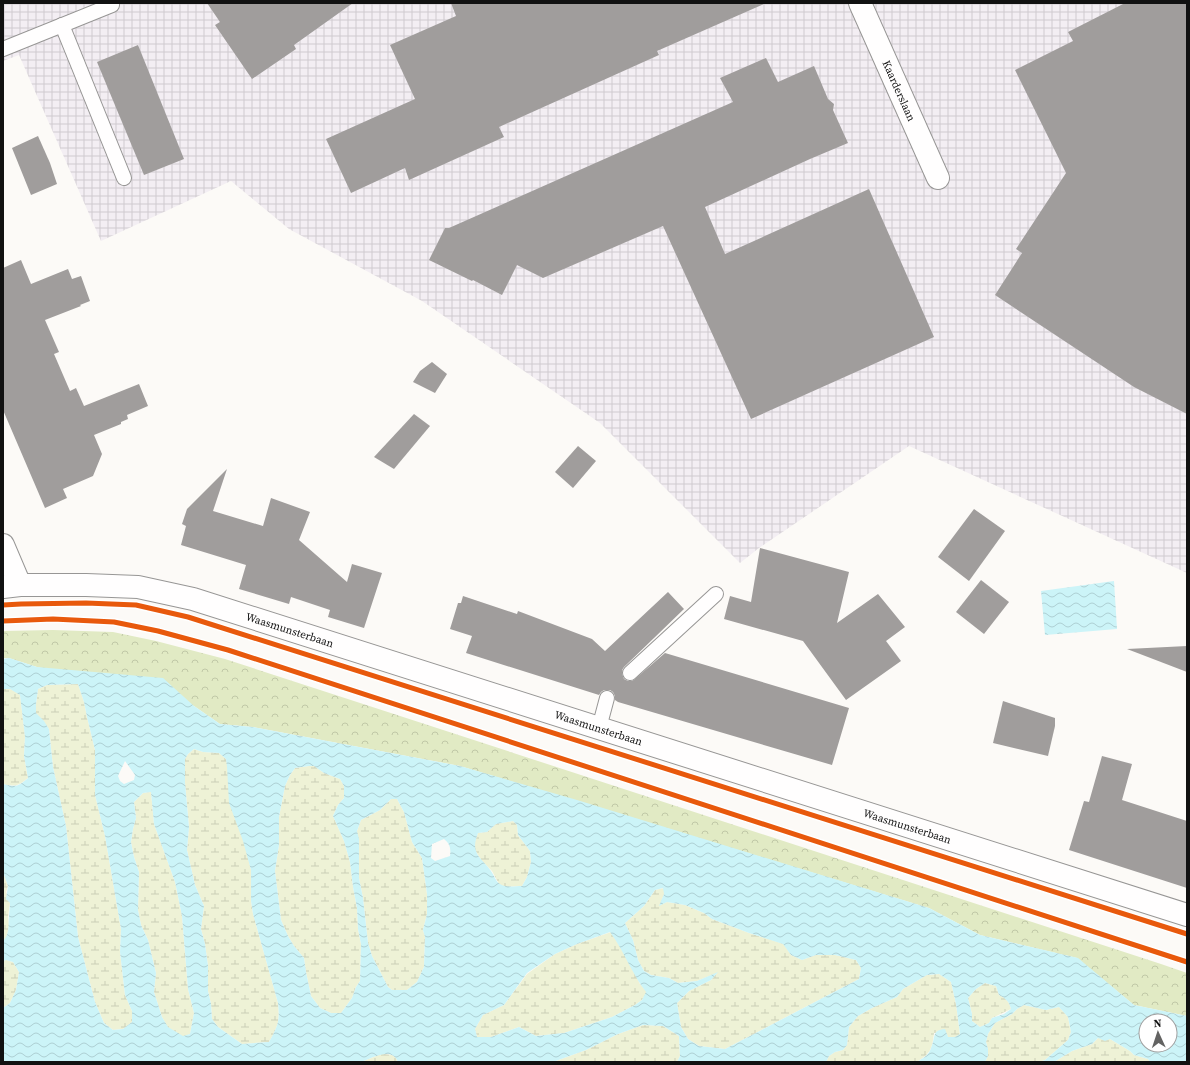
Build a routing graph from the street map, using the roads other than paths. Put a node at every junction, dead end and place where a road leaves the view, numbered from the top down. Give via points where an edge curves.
1 (860, 3) edge
2 (112, 5) dead end
3 (62, 25) junction
4 (3, 48) edge
5 (124, 178) dead end
6 (938, 178) dead end
7 (3, 545) edge
8 (12, 586) edge
9 (716, 594) dead end
10 (630, 673) dead end
11 (607, 698) dead end
12 (599, 728) junction
13 (1187, 915) edge

1 - 6 street, Kaarderslaan
2 - 3 lane
3 - 4 lane
3 - 5 lane
7 - 8 street
8 - 12 street, Waasmunsterbaan via 138,587 193,599
9 - 10 lane
11 - 12 lane
12 - 13 street, Waasmunsterbaan

